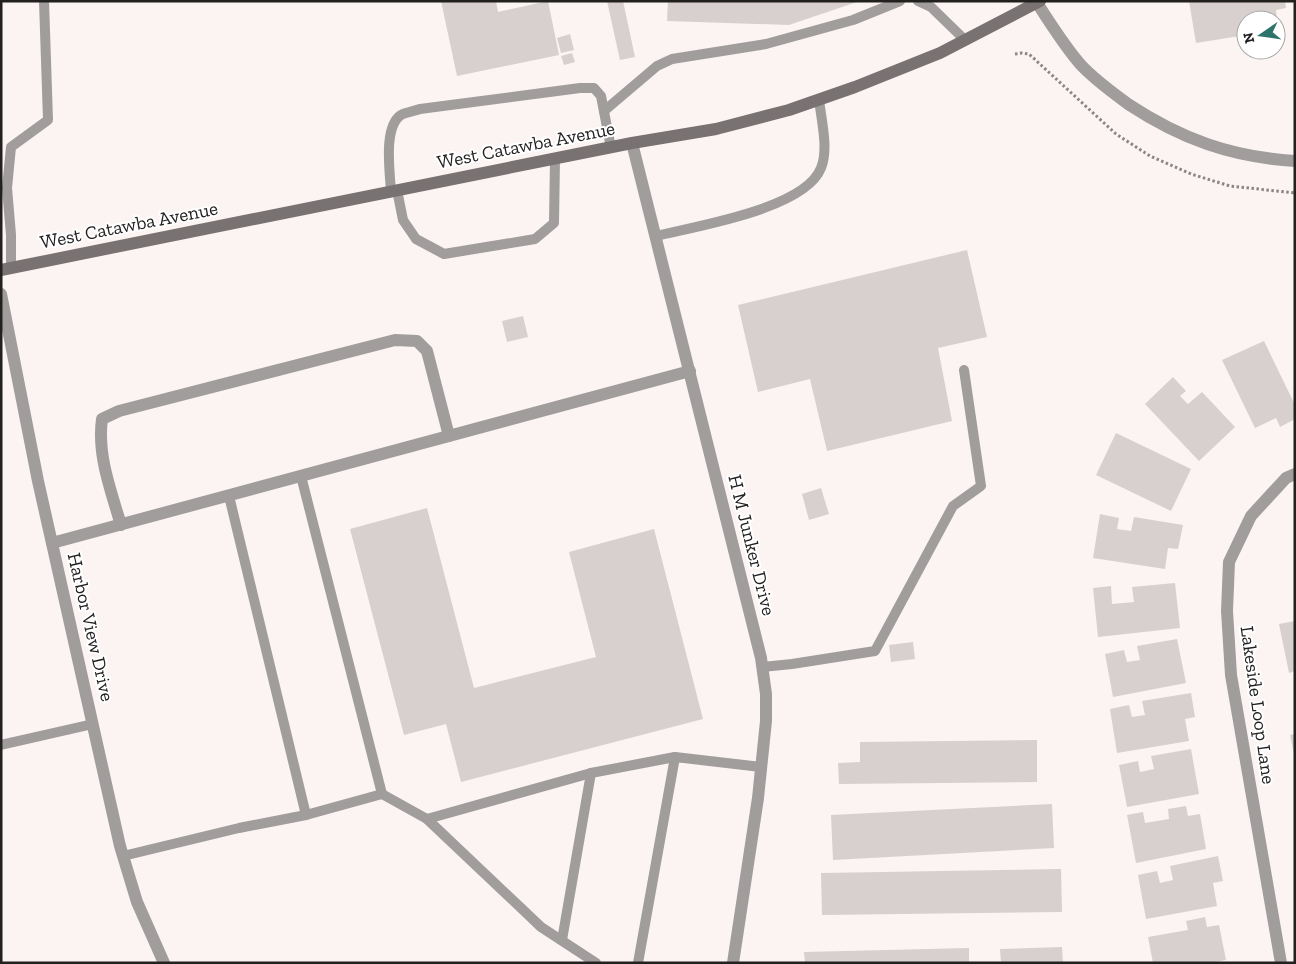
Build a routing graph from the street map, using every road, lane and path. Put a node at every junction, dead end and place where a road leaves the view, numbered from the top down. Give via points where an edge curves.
1 (44, 1) edge
2 (900, 1) edge
3 (918, 1) edge
4 (1039, 2) edge
5 (965, 40) junction
6 (1015, 54) dead end
7 (819, 99) junction
8 (604, 111) junction
9 (632, 143) junction
10 (611, 148) junction
11 (555, 159) junction
12 (1295, 161) edge
13 (394, 191) junction
14 (1295, 193) edge
15 (656, 236) junction
16 (6, 268) edge
17 (1, 294) edge
18 (964, 370) dead end
19 (690, 371) junction
20 (449, 436) junction
21 (1295, 474) edge
22 (301, 476) junction
23 (229, 496) junction
24 (121, 525) junction
25 (52, 544) junction
26 (762, 667) junction
27 (94, 724) junction
28 (1, 745) edge
29 (675, 757) junction
30 (761, 767) junction
31 (591, 772) junction
32 (382, 794) junction
33 (306, 815) junction
34 (427, 819) junction
35 (123, 856) junction
36 (562, 940) junction
37 (164, 963) edge
38 (596, 963) edge
39 (638, 963) edge
40 (733, 963) edge
41 (1281, 963) edge

1 - 16 lane via 48,120 12,147 7,188 11,235
2 - 8 lane via 853,20 766,44 672,59 657,66
3 - 5 lane via 931,7
4 - 5 main road, West Catawba Avenue
4 - 12 street via 1082,65 1111,92 1143,114 1189,139 1232,152
5 - 7 main road, West Catawba Avenue via 940,53
6 - 14 path via 1029,54 1116,134 1150,156 1230,186
7 - 9 main road, West Catawba Avenue via 716,129
7 - 15 lane via 824,144 822,167 812,183 787,200 752,212
8 - 10 lane
8 - 13 lane via 601,96 594,88 580,88 401,114 392,124 388,150
9 - 10 main road, West Catawba Avenue
9 - 15 street, H M Junker Drive
10 - 11 main road, West Catawba Avenue
11 - 13 main road, West Catawba Avenue
11 - 13 lane via 554,223 535,239 444,254 411,232 403,220
13 - 16 main road, West Catawba Avenue
15 - 19 street, H M Junker Drive
17 - 25 street, Harbor View Drive
18 - 26 lane via 981,486 953,506 875,651
19 - 20 street
19 - 26 street, H M Junker Drive
20 - 22 street
20 - 24 street via 427,351 417,341 395,340 119,410 102,419 99,437
21 - 41 street, Lakeside Loop Lane via 1286,478 1251,516 1229,562 1227,611 1231,675
22 - 23 street
22 - 32 lane
23 - 24 street
23 - 33 lane
24 - 25 street
25 - 27 street, Harbor View Drive
26 - 30 street, H M Junker Drive via 766,722
27 - 28 lane
27 - 35 street, Harbor View Drive
29 - 30 lane
29 - 31 lane
29 - 39 lane
30 - 40 street, H M Junker Drive
31 - 34 lane
31 - 36 lane
32 - 33 lane
32 - 34 lane
33 - 35 lane
34 - 36 lane via 541,927
35 - 37 street, Harbor View Drive via 137,902
36 - 38 lane

